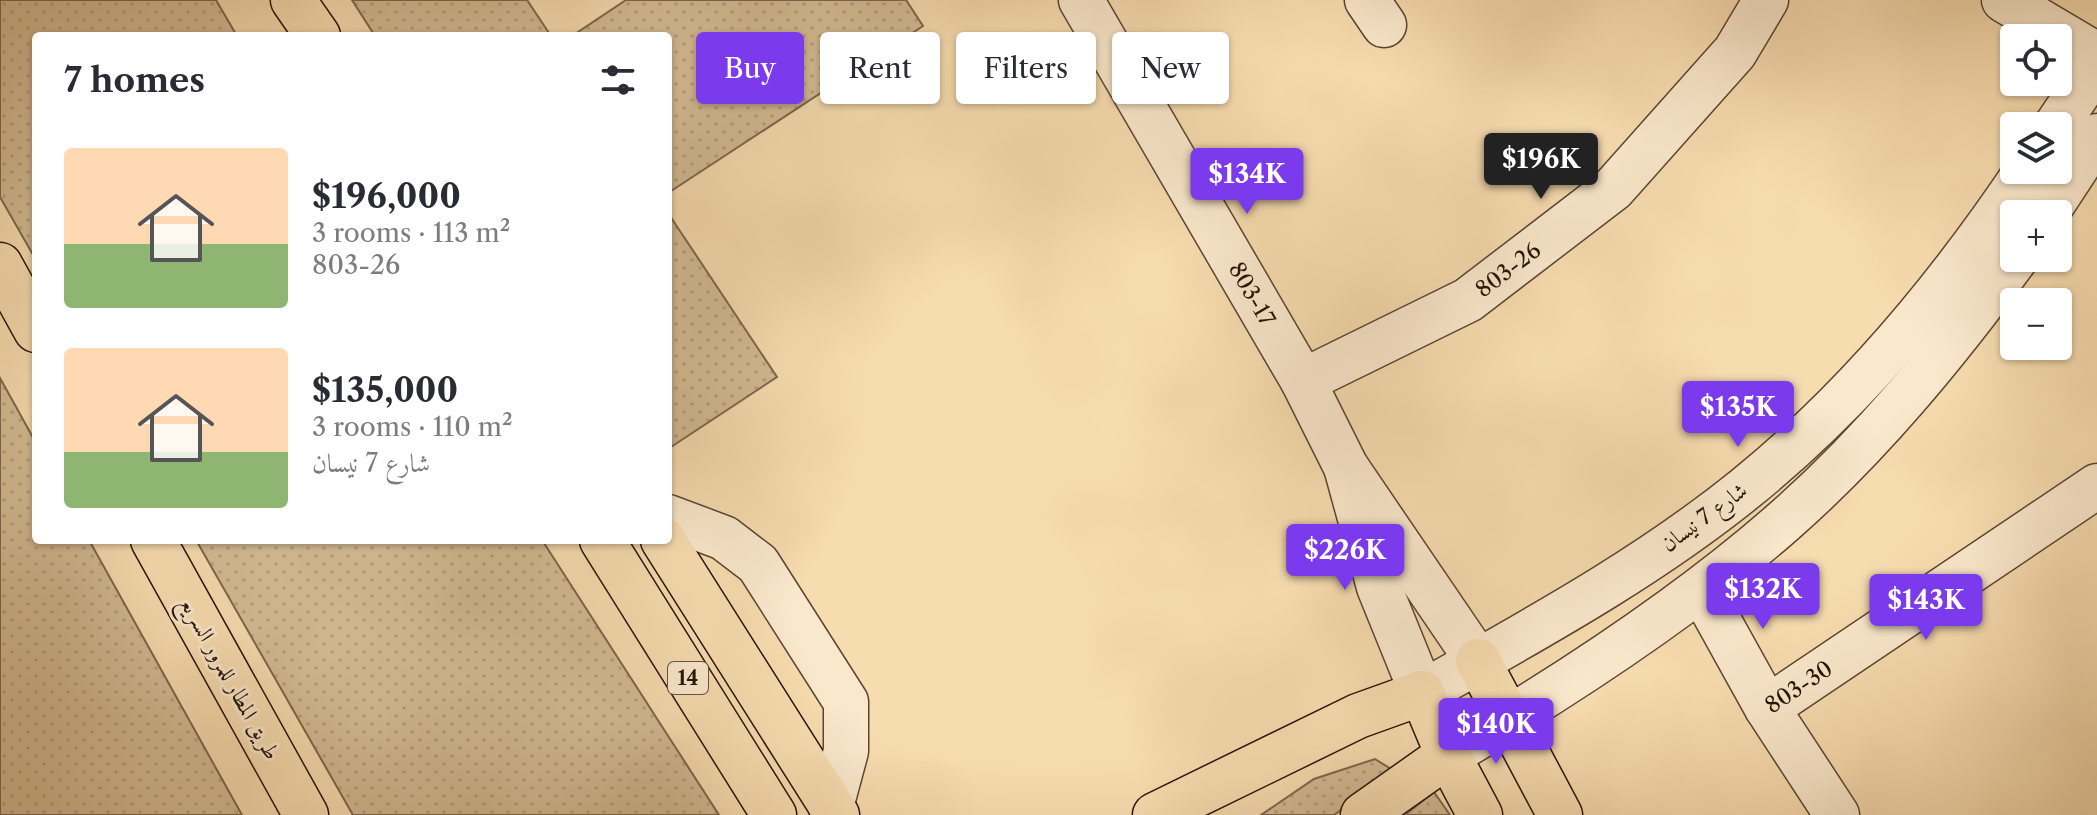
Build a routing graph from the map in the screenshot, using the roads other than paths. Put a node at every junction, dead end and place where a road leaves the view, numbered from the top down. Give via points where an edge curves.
1 (277, 0) edge
2 (293, 0) edge
3 (1081, 0) edge
4 (1766, 0) edge
5 (2004, 0) edge
6 (296, 32) edge
7 (315, 32) edge
8 (2097, 55) edge
9 (2097, 65) edge
10 (2065, 112) edge
11 (2097, 136) edge
12 (2016, 184) edge
13 (2055, 200) edge
14 (0, 265) edge
15 (2005, 272) edge
16 (32, 323) edge
17 (1303, 381) junction
18 (1346, 467) junction
19 (2097, 486) edge
20 (672, 518) edge
21 (155, 544) edge
22 (605, 544) edge
23 (666, 544) edge
24 (1701, 589) junction
25 (1478, 661) junction
26 (1422, 693) junction
27 (1767, 708) junction
28 (1510, 719) junction
29 (1448, 755) junction
30 (839, 812) edge
31 (306, 815) edge
32 (774, 815) edge
33 (1155, 815) edge
34 (1363, 815) edge
35 (1480, 815) edge
36 (1560, 815) edge
37 (1837, 815) edge

1 - 6 main road
2 - 7 main road
3 - 17 street, 803-17
4 - 17 street, 803-26 via 1735,52 1613,189 1468,300
5 - 8 street
9 - 10 street
11 - 13 street
12 - 25 street, شارع 7 نيسان via 1906,331 1856,386 1746,488 1584,601
14 - 16 main road
15 - 24 street via 1890,415 1783,522
17 - 18 street, 803-17
18 - 25 street, 803-17
18 - 26 street, 803-17 via 1379,587
19 - 27 street, 803-30
20 - 30 street via 724,538 758,564 846,702
21 - 31 main road, طريق المطار للمرور السريع
22 - 32 main road, 14
23 - 30 main road
24 - 27 street
24 - 28 street
25 - 26 street, شارع 7 نيسان
25 - 28 main road
26 - 29 main road
26 - 33 main road via 1358,716
27 - 37 street, 803-30
28 - 29 street
28 - 36 main road
29 - 34 main road
29 - 35 main road

